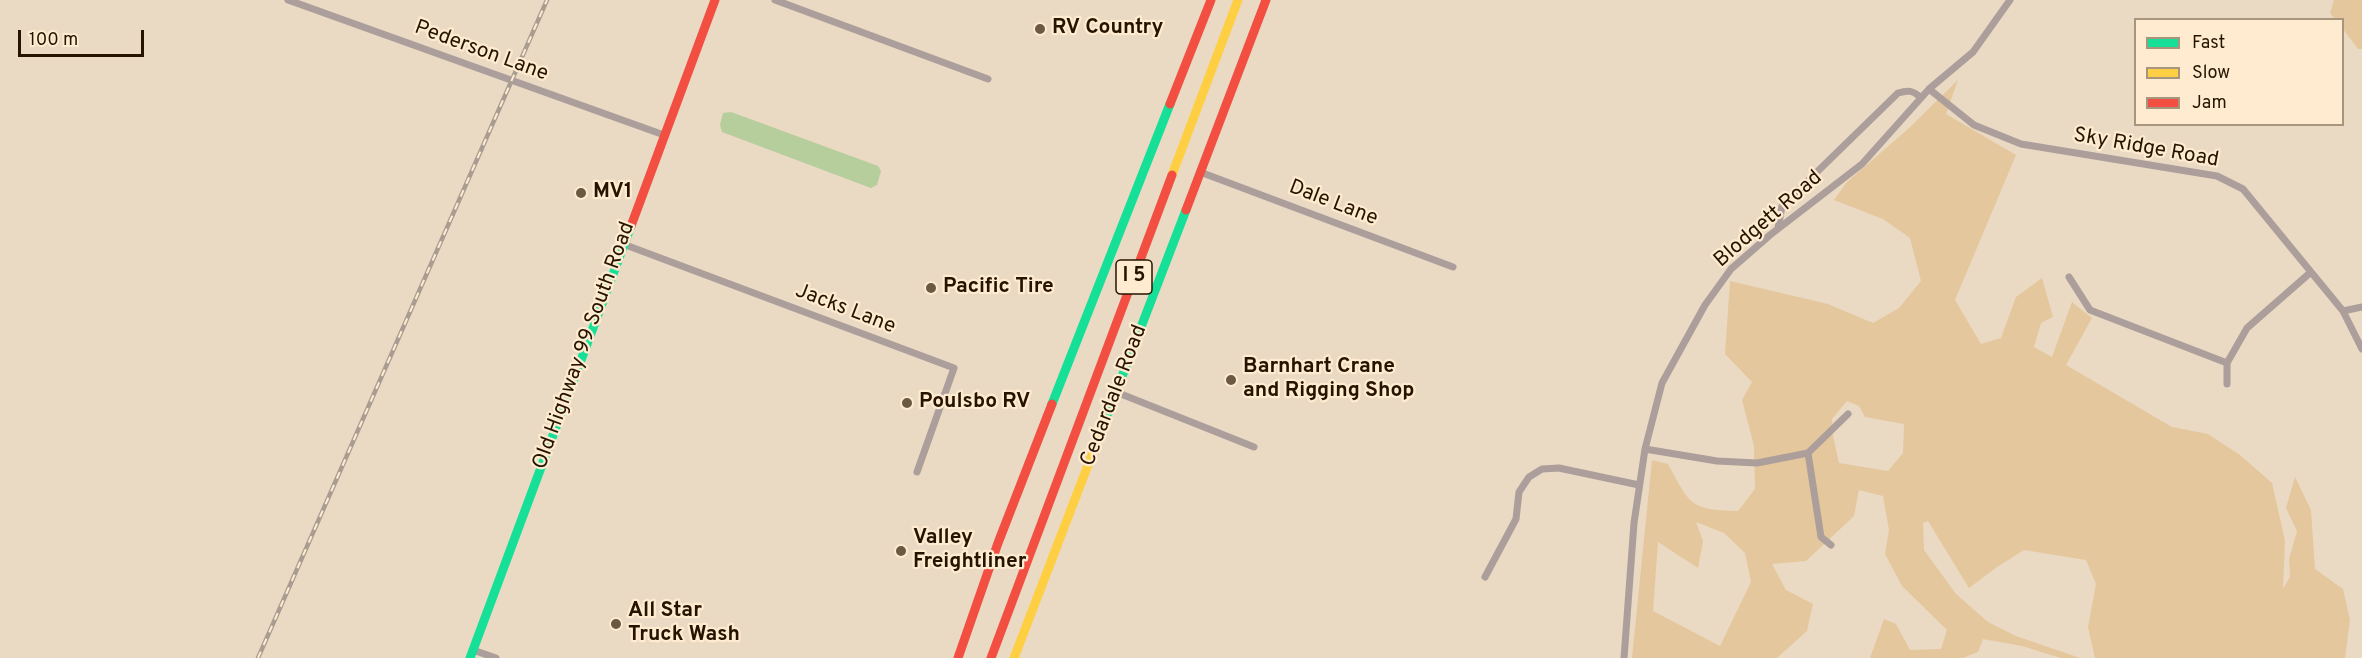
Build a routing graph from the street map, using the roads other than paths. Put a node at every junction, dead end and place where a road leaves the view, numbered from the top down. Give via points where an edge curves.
1 (288, 0) edge
2 (715, 0) edge
3 (776, 0) edge
4 (1210, 0) edge
5 (1238, 0) edge
6 (1266, 0) edge
7 (2010, 0) edge
8 (988, 79) dead end
9 (1929, 89) junction
10 (1921, 98) junction
11 (664, 135) junction
12 (1200, 172) junction
13 (1778, 228) junction
14 (623, 244) junction
15 (1453, 267) dead end
16 (2311, 272) junction
17 (2069, 278) dead end
18 (2362, 307) edge
19 (2343, 311) junction
20 (2362, 349) edge
21 (2227, 363) junction
22 (2227, 384) dead end
23 (1116, 392) junction
24 (1848, 414) dead end
25 (1254, 447) dead end
26 (1645, 449) junction
27 (1808, 453) junction
28 (917, 472) dead end
29 (1639, 485) junction
30 (1831, 545) dead end
31 (1485, 577) dead end
32 (471, 654) edge
33 (496, 658) edge
34 (958, 658) edge
35 (991, 658) edge
36 (1014, 658) edge
37 (1624, 658) edge

1 - 11 street, Pederson Lane
2 - 11 main road, Old Highway 99 South Road
3 - 8 street
4 - 34 main road, I 5 via 998,543
5 - 35 main road, I 5
6 - 12 main road, Cedardale Road
7 - 9 street, Blodgett Road via 1973,52
9 - 10 street, Blodgett Road
9 - 16 street, Sky Ridge Road via 1974,125 2021,144 2217,176 2243,189
10 - 13 street, Blodgett Road via 1862,164
10 - 13 street via 1907,90 1898,93 1782,206
11 - 14 main road, Old Highway 99 South Road
12 - 15 street, Dale Lane
12 - 23 main road, Cedardale Road
13 - 26 street, Blodgett Road via 1731,270 1705,305 1662,383
14 - 28 street, Jacks Lane via 954,368
14 - 32 main road, Old Highway 99 South Road
16 - 19 street, Sky Ridge Road
16 - 21 street via 2247,328
17 - 21 street via 2090,310
18 - 19 street
19 - 20 street, Sky Ridge Road
21 - 22 street
23 - 25 street
23 - 36 main road, Cedardale Road
24 - 27 street
26 - 27 street via 1757,463
26 - 29 street, Blodgett Road
27 - 30 street via 1821,537
29 - 31 street via 1559,468 1542,469 1529,477 1519,492 1516,519
29 - 37 street, Blodgett Road
32 - 33 street

